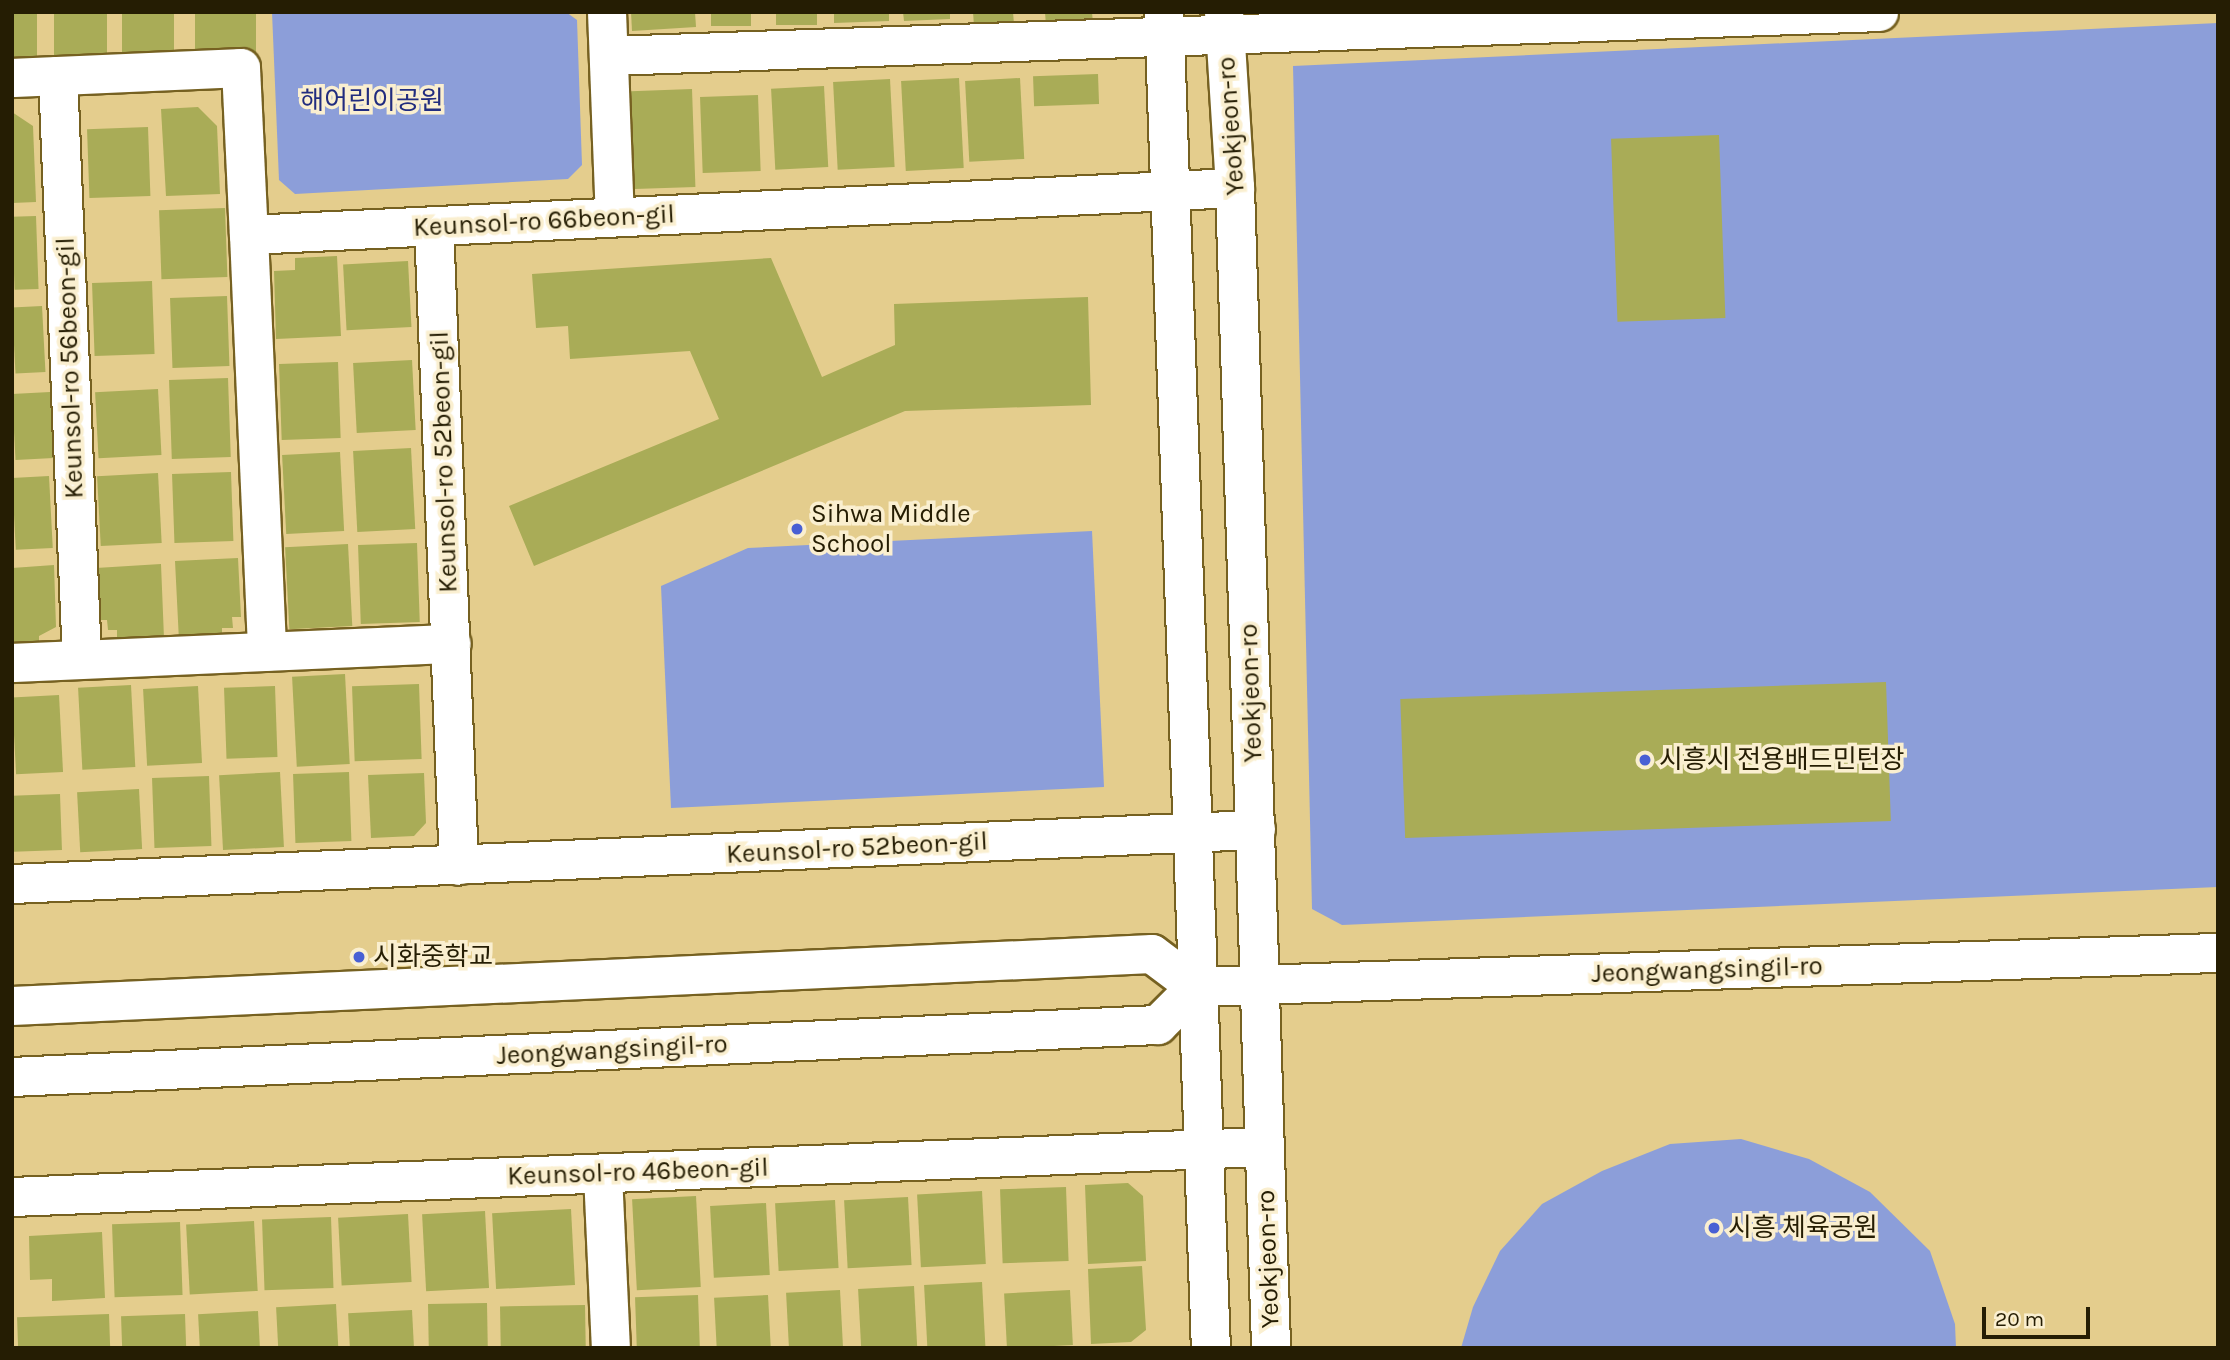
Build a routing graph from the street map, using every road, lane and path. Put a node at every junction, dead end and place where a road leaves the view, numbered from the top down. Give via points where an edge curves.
1 (607, 12) edge
2 (1879, 12) edge
3 (1225, 25) edge
4 (1164, 26) edge
5 (609, 56) junction
6 (58, 76) junction
7 (12, 78) edge
8 (1235, 188) junction
9 (1170, 191) junction
10 (615, 217) junction
11 (434, 226) junction
12 (249, 235) junction
13 (452, 644) junction
14 (267, 652) junction
15 (82, 660) junction
16 (12, 663) edge
17 (1256, 830) junction
18 (1191, 833) junction
19 (459, 866) junction
20 (12, 884) edge
21 (2218, 953) edge
22 (1260, 985) junction
23 (1196, 987) junction
24 (12, 1006) edge
25 (12, 1077) edge
26 (1265, 1147) junction
27 (1203, 1149) junction
28 (603, 1174) junction
29 (12, 1197) edge
30 (611, 1348) edge
31 (1211, 1348) edge
32 (1270, 1348) edge

1 - 5 street
2 - 3 street
3 - 4 street, Yeokjeon-ro
3 - 8 street, Yeokjeon-ro
4 - 5 street, Yeokjeon-ro
4 - 9 street
5 - 10 street
6 - 7 street
6 - 12 street via 241,68
6 - 15 street, Keunsol-ro 56beon-gil
8 - 9 street, Keunsol-ro 66beon-gil
8 - 17 street, Yeokjeon-ro
9 - 10 street, Keunsol-ro 66beon-gil
9 - 18 street
10 - 11 street, Keunsol-ro 66beon-gil
11 - 12 street, Keunsol-ro 66beon-gil
11 - 13 street, Keunsol-ro 52beon-gil
12 - 14 street
13 - 14 street
13 - 19 street, Keunsol-ro 52beon-gil
14 - 15 street
15 - 16 street
17 - 18 street, Keunsol-ro 52beon-gil
17 - 22 street, Yeokjeon-ro
18 - 19 street, Keunsol-ro 52beon-gil
18 - 23 street
19 - 20 street, Keunsol-ro 52beon-gil
21 - 22 street, Jeongwangsingil-ro
22 - 23 street, Jeongwangsingil-ro
22 - 26 street, Yeokjeon-ro
23 - 24 street via 1152,954
23 - 25 street, Jeongwangsingil-ro via 1158,1025
23 - 27 street
26 - 27 street, Keunsol-ro 46beon-gil
26 - 32 street, Yeokjeon-ro
27 - 28 street, Keunsol-ro 46beon-gil
27 - 31 street
28 - 29 street, Keunsol-ro 46beon-gil
28 - 30 street

